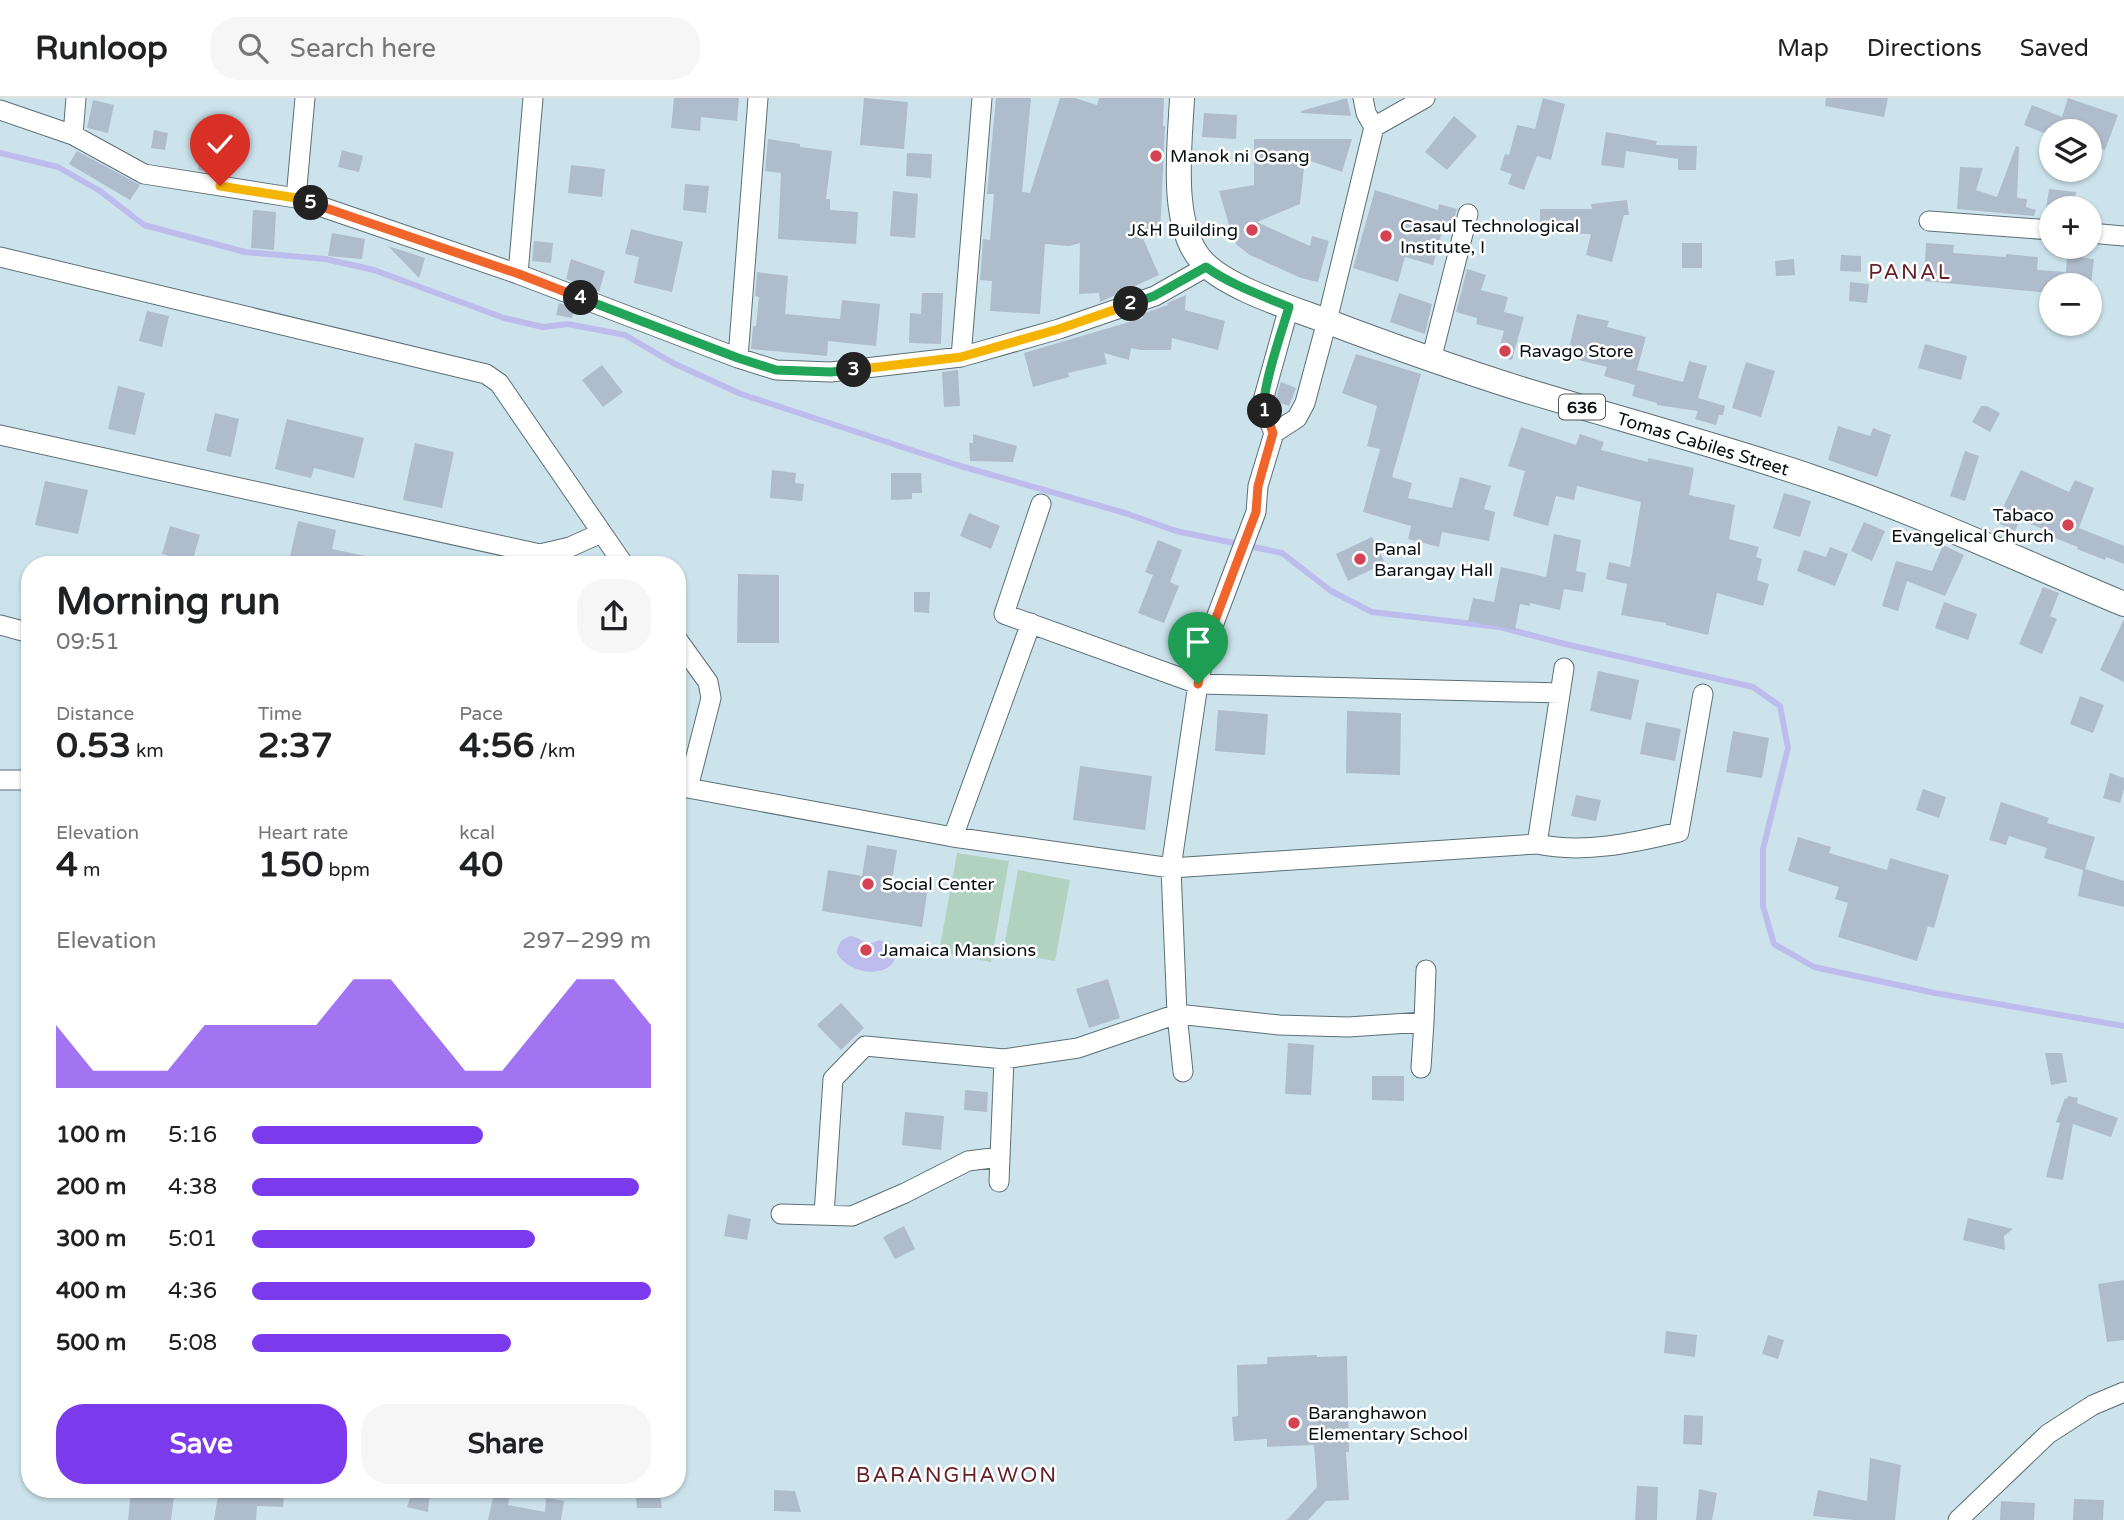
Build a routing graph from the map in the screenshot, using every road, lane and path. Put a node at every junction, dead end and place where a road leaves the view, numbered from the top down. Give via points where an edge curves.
1 (76, 98) edge
2 (305, 98) edge
3 (534, 98) edge
4 (758, 98) edge
5 (982, 98) edge
6 (1182, 98) edge
7 (1363, 98) edge
8 (1425, 98) edge
9 (0, 110) edge
10 (1374, 127) junction
11 (73, 135) junction
12 (296, 198) junction
13 (1468, 214) dead end
14 (1929, 221) dead end
15 (2039, 229) edge
16 (2102, 234) edge
17 (2124, 236) edge
18 (0, 257) edge
19 (1206, 267) junction
20 (519, 274) junction
21 (1289, 307) junction
22 (1327, 321) junction
23 (961, 357) junction
24 (738, 358) junction
25 (1431, 360) junction
26 (1273, 433) junction
27 (0, 435) edge
28 (1041, 504) dead end
29 (601, 533) junction
30 (618, 556) edge
31 (2124, 604) edge
32 (1031, 623) junction
33 (0, 625) edge
34 (21, 631) edge
35 (686, 651) edge
36 (1564, 668) dead end
37 (1198, 684) junction
38 (1560, 692) junction
39 (1703, 694) dead end
40 (686, 775) edge
41 (0, 780) edge
42 (21, 780) edge
43 (686, 788) edge
44 (953, 837) junction
45 (1537, 844) junction
46 (1171, 868) junction
47 (1426, 970) dead end
48 (1177, 1014) junction
49 (1424, 1022) junction
50 (1004, 1059) junction
51 (1421, 1068) dead end
52 (1183, 1072) dead end
53 (1000, 1157) junction
54 (999, 1182) dead end
55 (781, 1214) dead end
56 (824, 1215) junction
57 (2124, 1392) edge
58 (1958, 1520) edge

1 - 11 street
2 - 12 street
3 - 20 street
4 - 24 street
5 - 23 street
6 - 19 main road, Tomas Cabiles Street / 636 via 1182,218 1193,250
7 - 10 street
8 - 10 street
9 - 11 street
10 - 22 street
11 - 12 street via 144,174
12 - 20 street
13 - 25 street
14 - 15 street
16 - 17 street
18 - 29 street via 486,374 499,383
19 - 21 main road, Tomas Cabiles Street / 636
19 - 23 street via 1154,296
20 - 24 street
21 - 22 main road, Tomas Cabiles Street / 636
21 - 26 street via 1262,404
22 - 25 main road, Tomas Cabiles Street / 636
22 - 26 street via 1305,403 1297,418
23 - 24 street via 831,372 776,370
25 - 31 main road, Tomas Cabiles Street / 636 via 1862,494
26 - 37 street via 1258,486 1256,512 1208,639
27 - 29 street via 540,554
28 - 32 street via 1004,614
29 - 30 street
32 - 37 street
32 - 44 street
33 - 34 street
35 - 40 street via 708,682 711,698
36 - 38 street
37 - 38 street
37 - 46 street
38 - 45 street
39 - 45 street via 1679,832 1610,846
41 - 42 street
43 - 44 street
44 - 46 street
45 - 46 street
46 - 48 street
47 - 49 street
48 - 49 street via 1292,1026
48 - 50 street via 1078,1048
48 - 52 street
49 - 51 street
50 - 53 street
50 - 56 street via 865,1046 834,1079
53 - 54 street
53 - 56 street via 968,1161 852,1216
55 - 56 street
57 - 58 street via 2093,1405 2048,1434

